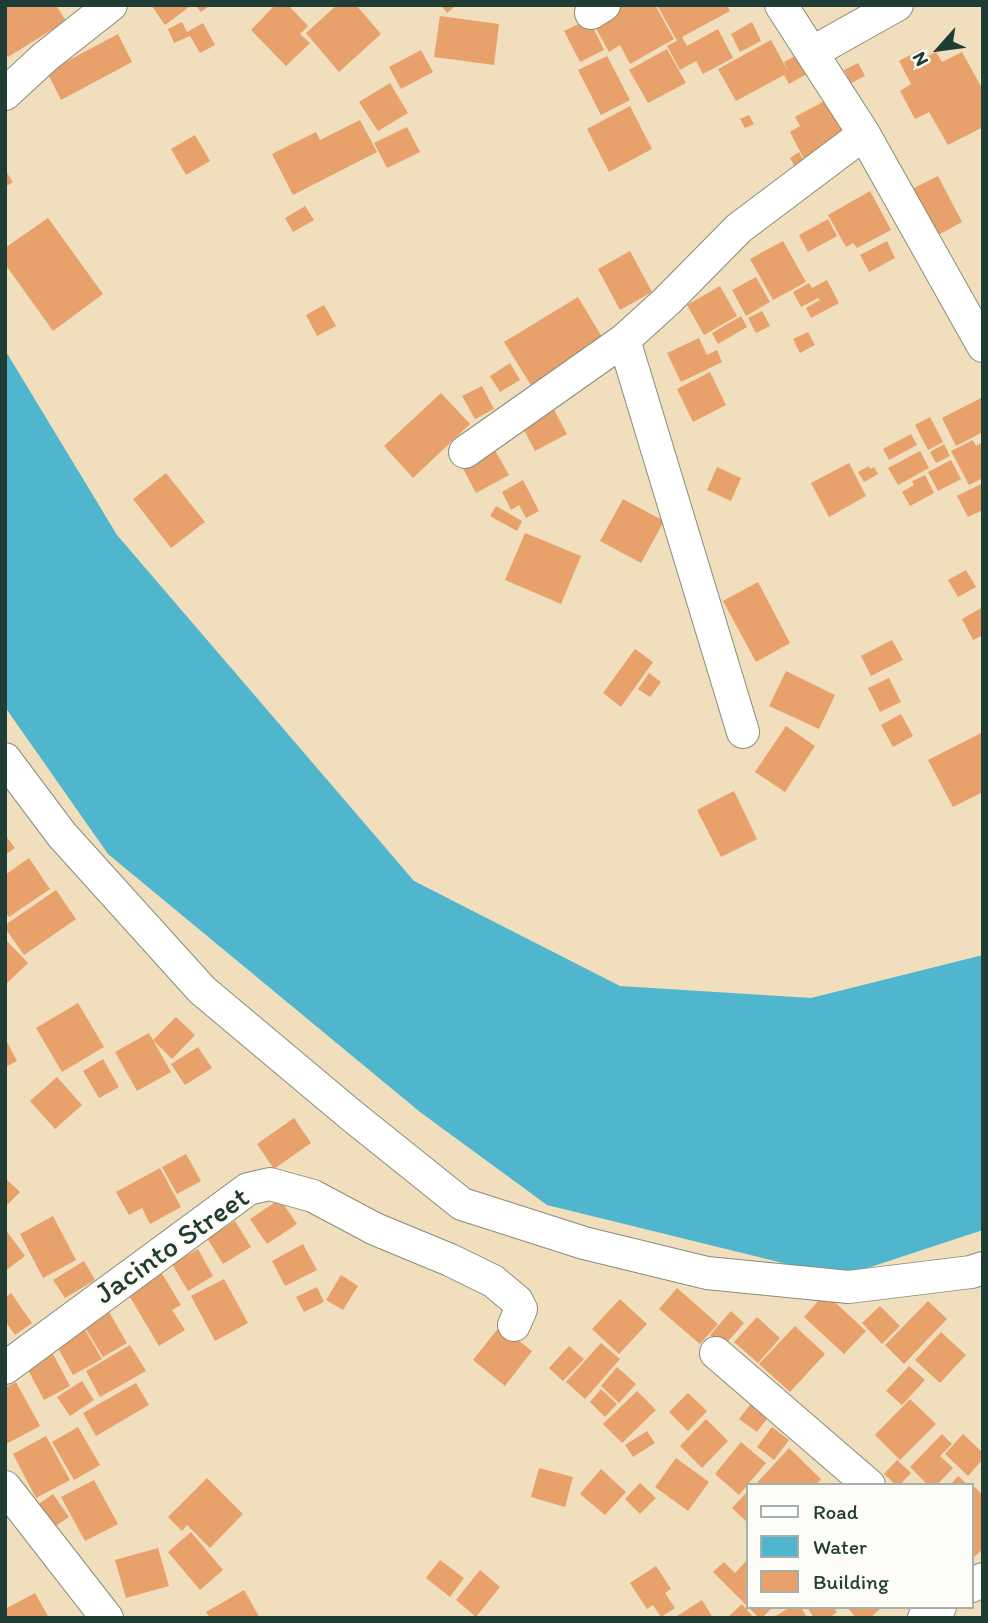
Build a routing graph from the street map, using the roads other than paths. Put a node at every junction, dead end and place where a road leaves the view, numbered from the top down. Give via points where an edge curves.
1 (111, 5) edge
2 (781, 5) edge
3 (897, 5) edge
4 (813, 52) junction
5 (5, 94) edge
6 (864, 134) junction
7 (624, 340) junction
8 (983, 346) edge
9 (465, 452) dead end
10 (743, 732) dead end
11 (5, 759) edge
12 (983, 1268) edge
13 (514, 1325) dead end
14 (716, 1353) dead end
15 (5, 1368) edge
16 (867, 1483) edge
17 (5, 1487) edge
18 (107, 1618) edge

1 - 5 street
2 - 4 street
3 - 4 street
4 - 6 street
6 - 7 street via 739,228
6 - 8 street
7 - 9 street
7 - 10 street
11 - 12 street via 62,835 202,990 462,1204 584,1243 707,1273 849,1287
13 - 15 street, Jacinto Street via 521,1309 492,1281 313,1196 270,1184 248,1189
14 - 16 street
17 - 18 street

